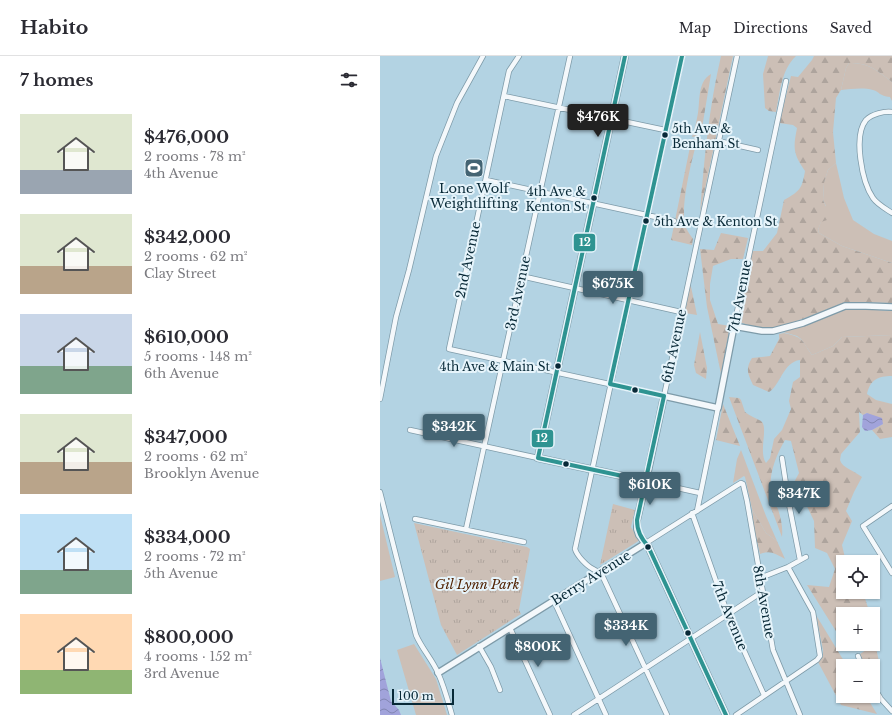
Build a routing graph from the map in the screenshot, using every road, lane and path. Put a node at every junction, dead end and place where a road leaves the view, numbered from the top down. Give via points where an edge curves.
1 (483, 56) edge
2 (519, 56) edge
3 (570, 56) edge
4 (625, 56) edge
5 (682, 56) edge
6 (737, 56) edge
7 (786, 81) dead end
8 (504, 96) junction
9 (558, 108) junction
10 (892, 112) edge
11 (611, 119) junction
12 (665, 130) junction
13 (718, 141) junction
14 (758, 150) dead end
15 (486, 180) junction
16 (540, 192) junction
17 (593, 203) junction
18 (892, 213) edge
19 (647, 215) junction
20 (674, 221) dead end
21 (521, 276) junction
22 (575, 288) junction
23 (628, 300) junction
24 (892, 307) edge
25 (682, 312) junction
26 (734, 326) junction
27 (503, 361) junction
28 (556, 372) junction
29 (610, 384) junction
30 (664, 396) junction
31 (380, 399) edge
32 (718, 408) junction
33 (410, 430) dead end
34 (484, 446) junction
35 (538, 458) junction
36 (782, 458) dead end
37 (592, 470) junction
38 (646, 481) junction
39 (743, 484) joint
40 (380, 492) edge
41 (700, 493) junction
42 (892, 506) edge
43 (694, 512) junction
44 (415, 519) dead end
45 (466, 530) junction
46 (524, 542) dead end
47 (646, 543) junction
48 (806, 557) dead end
49 (800, 560) junction
50 (788, 567) junction
51 (599, 572) junction
52 (892, 573) edge
53 (760, 578) junction
54 (762, 592) junction
55 (554, 601) junction
56 (728, 615) junction
57 (510, 628) junction
58 (690, 639) junction
59 (479, 646) junction
60 (858, 656) dead end
61 (859, 659) edge
62 (645, 669) junction
63 (438, 673) junction
64 (786, 680) junction
65 (500, 690) dead end
66 (764, 695) junction
67 (880, 697) edge
68 (599, 699) junction
69 (892, 711) edge
70 (452, 715) edge
71 (550, 715) edge
72 (574, 715) edge
73 (606, 715) edge
74 (667, 715) edge
75 (726, 715) edge
76 (736, 715) edge
77 (800, 715) edge

1 - 31 street via 457,103 436,156 396,317
2 - 8 street, 2nd Avenue via 509,71
3 - 9 street, 3rd Avenue
4 - 11 street
5 - 12 street
6 - 13 street, 6th Avenue
7 - 26 street, 7th Avenue
8 - 9 street
8 - 15 street, 2nd Avenue
9 - 11 street
9 - 16 street, 3rd Avenue
10 - 18 street via 876,114 866,120 861,134 860,151 864,176 873,198
11 - 12 street
11 - 17 street
12 - 19 street
13 - 14 street
13 - 25 street, 6th Avenue
15 - 16 street
15 - 27 street, 2nd Avenue via 449,349
16 - 17 street
16 - 21 street, 3rd Avenue
17 - 19 street
17 - 22 street
19 - 20 street
19 - 23 street
21 - 22 street
21 - 27 street, 3rd Avenue
22 - 23 street
22 - 28 street
23 - 25 street
23 - 29 street
24 - 26 street via 845,306 773,331
25 - 30 street, 6th Avenue
26 - 32 street, 7th Avenue
27 - 28 street
27 - 34 street, 3rd Avenue
28 - 29 street
28 - 35 street
29 - 30 street
29 - 37 street
30 - 32 street
30 - 38 street, 6th Avenue
32 - 41 street, 7th Avenue
33 - 34 street
34 - 35 street
34 - 45 street, 3rd Avenue
35 - 37 street
36 - 49 street
37 - 38 street
37 - 51 street via 575,549 592,569
38 - 41 street
38 - 47 main road, 6th Avenue via 637,524 639,535
39 - 43 street, Berry Avenue
39 - 53 street, 8th Avenue
40 - 63 street via 416,635
41 - 43 street, 7th Avenue
42 - 52 street via 863,526
43 - 47 street, Berry Avenue
43 - 56 street, 7th Avenue
44 - 45 street
45 - 46 street
47 - 51 street, Berry Avenue
47 - 58 main road, 6th Avenue
48 - 49 street
49 - 50 street
50 - 53 street
50 - 64 street via 813,612 820,656
51 - 55 street, Berry Avenue
51 - 62 street
53 - 54 street, 8th Avenue
54 - 56 street
54 - 64 street, 8th Avenue via 773,650
55 - 57 street, Berry Avenue
55 - 68 street
56 - 58 street
56 - 66 street, 7th Avenue
57 - 59 street, Berry Avenue
57 - 71 street
58 - 62 street
58 - 75 main road, 6th Avenue
59 - 63 street, Berry Avenue
59 - 65 street via 492,668
60 - 61 street
62 - 68 street
62 - 74 street
63 - 70 street
64 - 66 street
64 - 77 street, 8th Avenue
66 - 76 street
67 - 69 street
68 - 72 street
68 - 73 street

